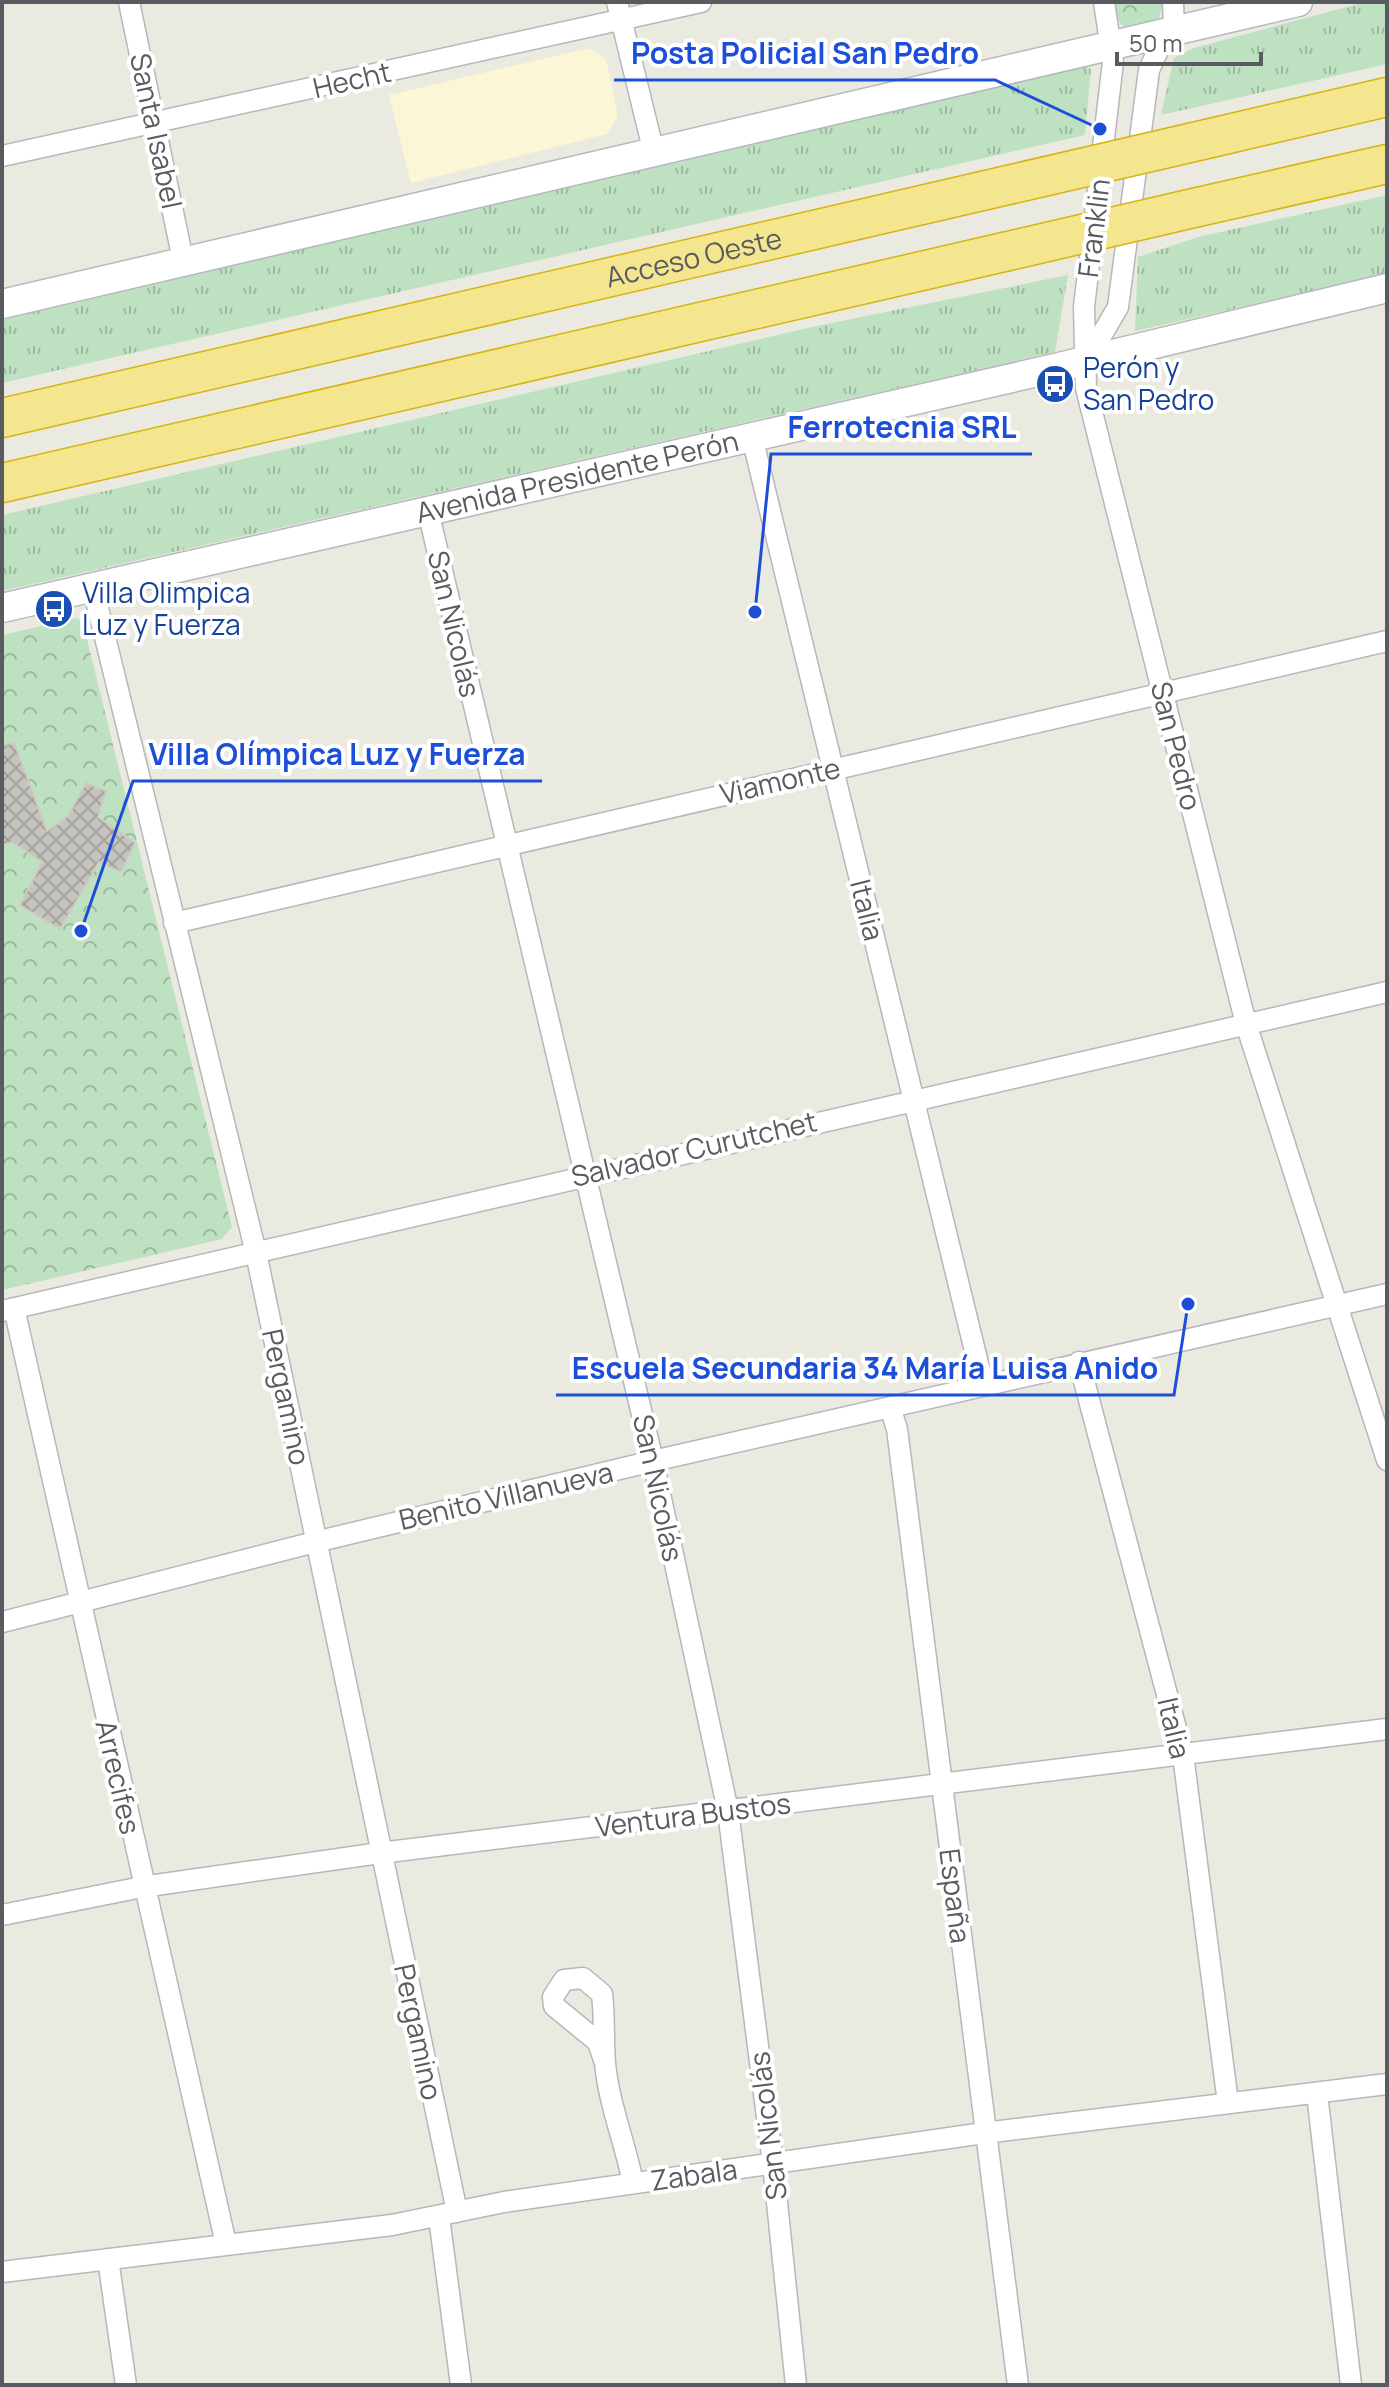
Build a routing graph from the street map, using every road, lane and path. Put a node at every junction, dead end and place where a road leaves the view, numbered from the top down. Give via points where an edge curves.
1 (129, 2) edge
2 (701, 2) edge
3 (1104, 2) edge
4 (1173, 2) edge
5 (1298, 2) edge
6 (619, 11) edge
7 (1174, 30) junction
8 (1112, 45) junction
9 (1387, 97) edge
10 (156, 123) junction
11 (654, 153) junction
12 (2, 156) edge
13 (1387, 164) edge
14 (183, 260) junction
15 (1387, 288) edge
16 (2, 304) edge
17 (1087, 360) junction
18 (2, 418) edge
19 (752, 437) junction
20 (2, 483) edge
21 (428, 511) junction
22 (93, 588) junction
23 (2, 608) edge
24 (1387, 641) edge
25 (1163, 693) junction
26 (833, 769) junction
27 (505, 847) junction
28 (174, 923) junction
29 (1387, 992) edge
30 (1246, 1024) junction
31 (914, 1099) junction
32 (585, 1174) junction
33 (256, 1253) junction
34 (1387, 1294) edge
35 (1335, 1305) junction
36 (8, 1309) edge
37 (1079, 1362) junction
38 (983, 1384) junction
39 (890, 1407) junction
40 (1387, 1460) edge
41 (653, 1461) junction
42 (315, 1542) junction
43 (78, 1603) junction
44 (2, 1622) edge
45 (1387, 1729) edge
46 (1183, 1755) junction
47 (941, 1784) junction
48 (728, 1811) junction
49 (380, 1853) junction
50 (142, 1887) junction
51 (2, 1915) edge
52 (604, 2060) dead end
53 (1387, 2084) edge
54 (1317, 2094) junction
55 (1228, 2103) junction
56 (984, 2133) junction
57 (773, 2164) junction
58 (633, 2183) junction
59 (448, 2214) junction
60 (226, 2244) junction
61 (108, 2259) junction
62 (3, 2269) edge
63 (126, 2385) edge
64 (461, 2385) edge
65 (796, 2385) edge
66 (1018, 2385) edge
67 (1351, 2385) edge

1 - 10 street, Santa Isabel
2 - 6 street, Hecht
3 - 8 street, Franklin
4 - 7 street
5 - 7 street
6 - 10 street, Hecht
6 - 11 street
7 - 8 street
7 - 17 street via 1149,70 1118,307
8 - 11 street
8 - 17 street, Franklin via 1084,307
9 - 18 highway, Acceso Oeste, bridge
10 - 12 street, Hecht
10 - 14 street, Santa Isabel
11 - 14 street
13 - 20 highway, bridge
14 - 16 street
15 - 17 street, Avenida Presidente Perón
17 - 19 street, Avenida Presidente Perón
17 - 25 street, San Pedro via 1086,388
19 - 21 street, Avenida Presidente Perón
19 - 26 street, Italia
21 - 22 street, Avenida Presidente Perón
21 - 27 street, San Nicolás
22 - 23 street, Avenida Presidente Perón
22 - 28 street, Pergamino
24 - 25 street, Viamonte
25 - 26 street, Viamonte
25 - 30 street, San Pedro
26 - 27 street, Viamonte
26 - 31 street, Italia
27 - 28 street, Viamonte
27 - 32 street, San Nicolás
28 - 33 street, Pergamino
29 - 30 street, Salvador Curutchet
30 - 31 street, Salvador Curutchet
30 - 35 street, San Pedro
31 - 32 street, Salvador Curutchet
31 - 38 street, Italia
32 - 33 street, Salvador Curutchet
32 - 41 street, San Nicolás
33 - 36 street, Salvador Curutchet
33 - 42 street, Pergamino
34 - 35 street, Benito Villanueva
35 - 37 street, Benito Villanueva
35 - 40 street, San Pedro
36 - 43 street, Arrecifes
37 - 38 street, Benito Villanueva
37 - 46 street, Italia
38 - 39 street, Benito Villanueva
39 - 41 street, Benito Villanueva
39 - 47 street, España
41 - 42 street, Benito Villanueva
41 - 48 street, San Nicolás
42 - 43 street, Benito Villanueva
42 - 49 street, Pergamino
43 - 44 street, Benito Villanueva
43 - 50 street, Arrecifes
45 - 46 street, Ventura Bustos
46 - 47 street, Ventura Bustos
46 - 55 street, Italia
47 - 48 street, Ventura Bustos
47 - 56 street, España
48 - 49 street, Ventura Bustos
48 - 57 street, San Nicolás
49 - 50 street, Ventura Bustos
49 - 59 street, Pergamino
50 - 51 street, Ventura Bustos
50 - 60 street, Arrecifes
52 - 58 street
53 - 54 street, Zabala
54 - 55 street, Zabala
54 - 67 street
55 - 56 street, Zabala
56 - 57 street, Zabala
56 - 66 street, España
57 - 58 street, Zabala
57 - 65 street, San Nicolás
58 - 59 street, Zabala
59 - 60 street, Zabala
59 - 64 street, Pergamino
60 - 61 street, Zabala
61 - 62 street, Zabala
61 - 63 street

